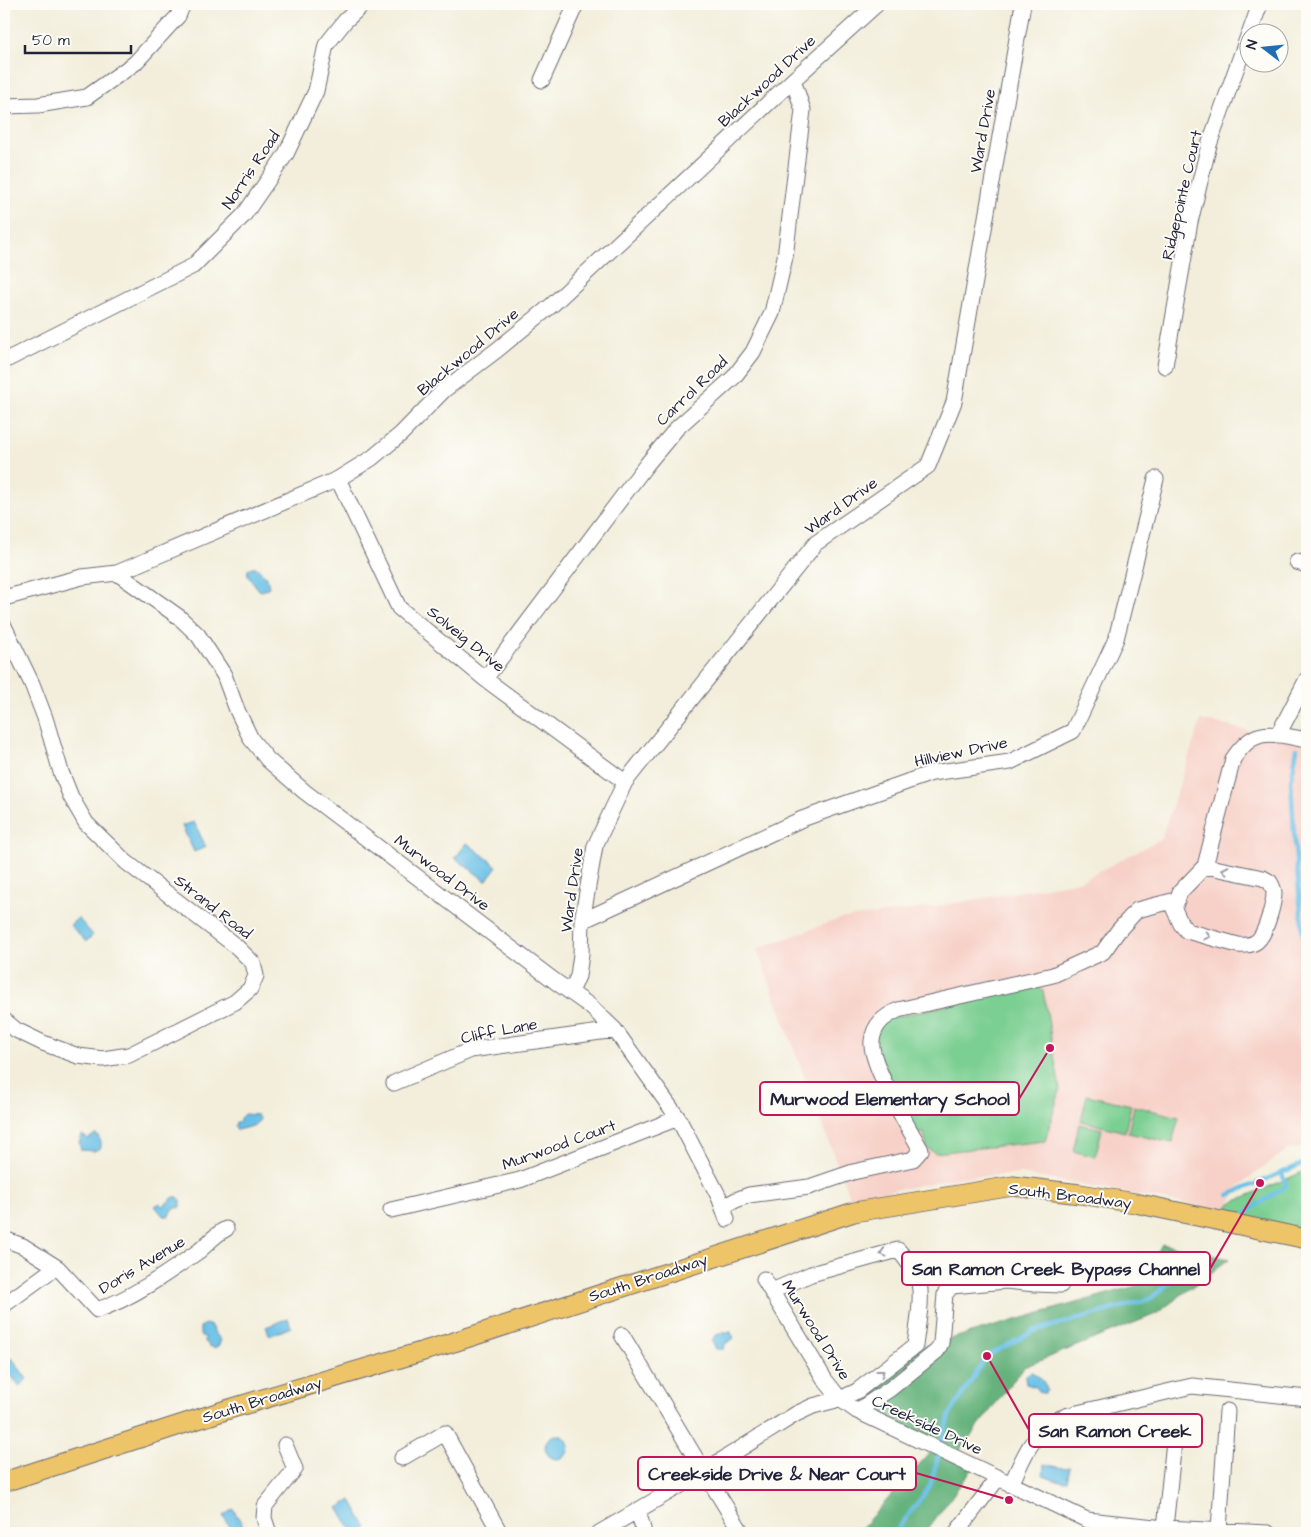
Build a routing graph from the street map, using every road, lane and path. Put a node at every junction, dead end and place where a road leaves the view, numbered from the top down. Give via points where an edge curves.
1 (183, 4) edge
2 (363, 4) edge
3 (576, 4) edge
4 (877, 4) edge
5 (1023, 4) edge
6 (1260, 4) edge
7 (346, 10) edge
8 (1254, 22) edge
9 (1238, 64) edge
10 (542, 80) dead end
11 (793, 80) junction
12 (4, 106) edge
13 (4, 361) edge
14 (1165, 366) dead end
15 (338, 479) junction
16 (1156, 479) dead end
17 (117, 573) junction
18 (4, 598) edge
19 (4, 626) edge
20 (485, 679) junction
21 (1307, 679) edge
22 (1278, 735) junction
23 (1307, 740) edge
24 (625, 782) junction
25 (1205, 866) junction
26 (1176, 900) junction
27 (582, 921) junction
28 (571, 992) junction
29 (4, 1020) edge
30 (615, 1030) junction
31 (394, 1083) dead end
32 (678, 1118) junction
33 (391, 1210) dead end
34 (226, 1229) dead end
35 (4, 1239) edge
36 (1307, 1239) edge
37 (56, 1266) junction
38 (763, 1280) junction
39 (1061, 1285) dead end
40 (4, 1305) edge
41 (622, 1335) dead end
42 (820, 1385) dead end
43 (1307, 1398) edge
44 (840, 1399) junction
45 (857, 1411) junction
46 (1227, 1411) dead end
47 (1176, 1422) dead end
48 (285, 1445) dead end
49 (402, 1458) dead end
50 (704, 1471) junction
51 (1005, 1481) junction
52 (4, 1482) edge
53 (638, 1510) junction
54 (1165, 1528) junction
55 (1219, 1530) junction
56 (269, 1533) edge
57 (500, 1533) edge
58 (599, 1533) edge
59 (644, 1533) edge
60 (742, 1533) edge
61 (956, 1533) edge
62 (1268, 1533) edge

1 - 12 street via 178,16 135,63 87,96 38,105
2 - 7 street, Norris Road
3 - 10 street
4 - 11 street, Blackwood Drive
5 - 24 street, Ward Drive via 954,402 928,466 816,543
6 - 8 street
7 - 13 street, Norris Road via 326,46 316,91 286,154 244,215 193,266
9 - 14 street, Ridgepointe Court via 1209,145 1190,222
11 - 15 street, Blackwood Drive via 552,305 444,390 372,458
11 - 20 street, Carrol Road via 803,110 785,257 772,313 753,352 734,377 677,428 647,464
15 - 17 street, Blackwood Drive
15 - 20 street, Solveig Drive via 400,608
16 - 27 street, Hillview Drive via 1116,639 1072,731 1010,762 932,773 802,819
17 - 18 street, Blackwood Drive via 82,577
17 - 28 street, Murwood Drive via 179,617 198,635 224,675 251,739 268,760 305,792
19 - 29 street, Strand Road via 32,684 61,772 86,823 126,862 237,947 253,963 256,976 250,990 235,1002 130,1055 78,1056 16,1030
20 - 24 street, Solveig Drive
21 - 22 street
22 - 23 street
22 - 25 street via 1260,734 1251,738 1233,759
24 - 27 street, Ward Drive via 595,846
25 - 26 street
26 -> 25 street via 1177,917 1187,931 1246,946 1260,938 1274,895 1270,882
26 - 32 street, Murwood Drive via 1137,910 1103,952 1053,975 898,1010 881,1020 875,1029 872,1050 920,1150 912,1159 809,1186 749,1195 736,1200 725,1213
27 - 28 street, Ward Drive via 582,954
28 - 30 street, Murwood Drive
30 - 31 street, Cliff Lane via 471,1050
30 - 32 street, Murwood Drive
32 - 33 street, Murwood Court via 520,1180
34 - 37 street, Doris Avenue via 142,1288 115,1304 97,1310
35 - 37 street, Doris Avenue via 23,1246
36 - 52 main road, South Broadway via 1126,1202 1013,1186 854,1212 454,1342 226,1410
37 - 40 street
38 - 42 street
38 - 44 street, Murwood Drive
44 -> 38 street via 857,1391 915,1346 919,1282 904,1256 898,1250 888,1251 811,1274
39 - 45 street via 1006,1281 952,1286 945,1294 941,1343 937,1351
41 - 50 street
43 - 51 street via 1192,1386 1069,1415 1054,1421 1039,1434
44 - 45 street, Creekside Drive
44 - 50 street via 796,1414
45 - 51 street, Creekside Drive
46 - 55 street
47 - 54 street
48 - 56 street via 296,1469 265,1506 264,1518
49 - 57 street via 445,1433
50 - 53 street
50 - 60 street
51 - 54 street, Creekside Drive via 1087,1520
51 - 61 street
53 - 58 street
53 - 59 street
54 - 55 street, Creekside Drive
55 - 62 street, Creekside Drive

